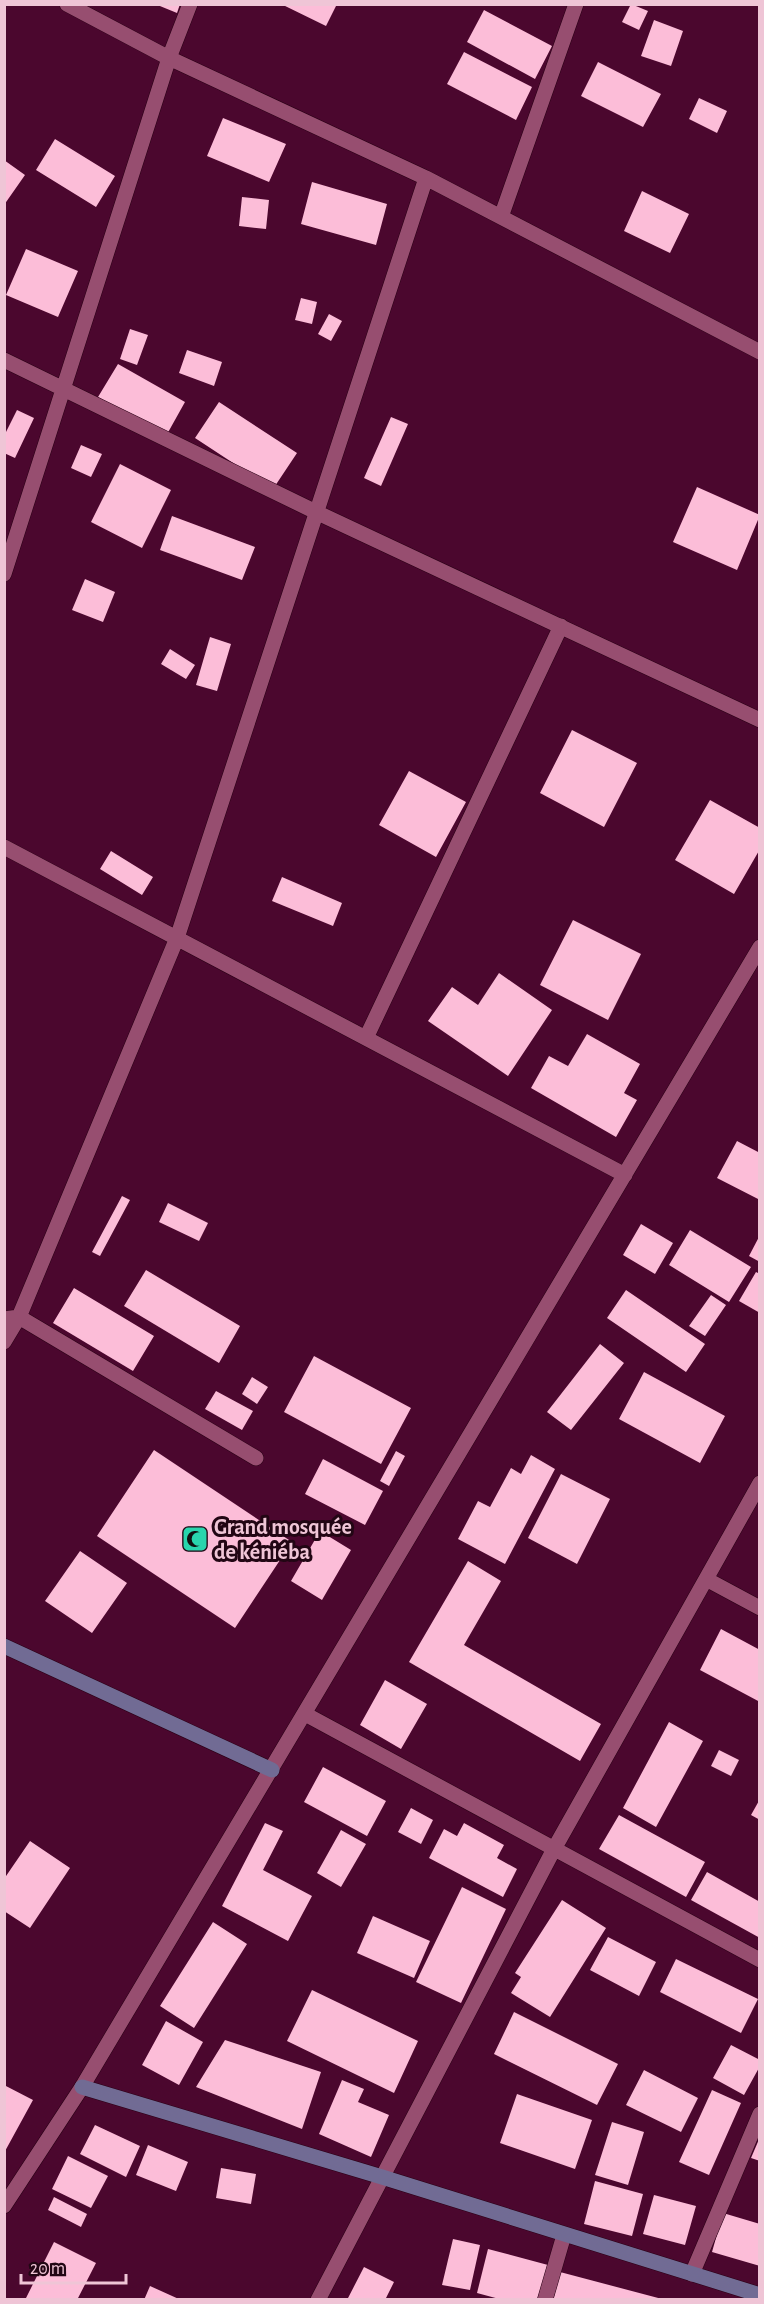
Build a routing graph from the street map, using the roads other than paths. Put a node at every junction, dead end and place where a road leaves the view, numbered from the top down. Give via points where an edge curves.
1 (67, 4) edge
2 (190, 4) edge
3 (576, 4) edge
4 (169, 58) junction
5 (426, 178) junction
6 (501, 217) junction
7 (759, 352) edge
8 (4, 360) edge
9 (64, 388) junction
10 (318, 513) junction
11 (4, 574) edge
12 (561, 626) junction
13 (759, 720) edge
14 (4, 847) edge
15 (177, 938) junction
16 (759, 947) edge
17 (366, 1038) junction
18 (625, 1175) junction
19 (12, 1318) edge
20 (4, 1341) edge
21 (256, 1458) dead end
22 (759, 1483) edge
23 (706, 1579) junction
24 (759, 1608) edge
25 (4, 1646) edge
26 (305, 1714) junction
27 (272, 1770) junction
28 (554, 1849) junction
29 (759, 1960) edge
30 (82, 2087) junction
31 (759, 2114) edge
32 (382, 2178) junction
33 (4, 2206) edge
34 (564, 2235) junction
35 (692, 2274) junction
36 (759, 2295) edge
37 (318, 2300) edge
38 (545, 2300) edge

1 - 4 street
2 - 4 street
3 - 6 street
4 - 5 street
4 - 9 street
5 - 6 street
5 - 10 street
6 - 7 street
8 - 9 street
9 - 10 street
9 - 11 street
10 - 12 street
10 - 15 street
12 - 13 street
12 - 17 street
14 - 15 street
15 - 17 street
15 - 19 street
16 - 18 street
17 - 18 street
18 - 26 street
19 - 20 street
19 - 21 street
22 - 23 street
23 - 24 street
23 - 28 street
25 - 27 street
26 - 27 street
26 - 28 street
27 - 30 street
28 - 29 street
28 - 32 street
30 - 32 street
30 - 33 street
31 - 35 street
32 - 34 street
32 - 37 street
34 - 35 street
34 - 38 street
35 - 36 street

